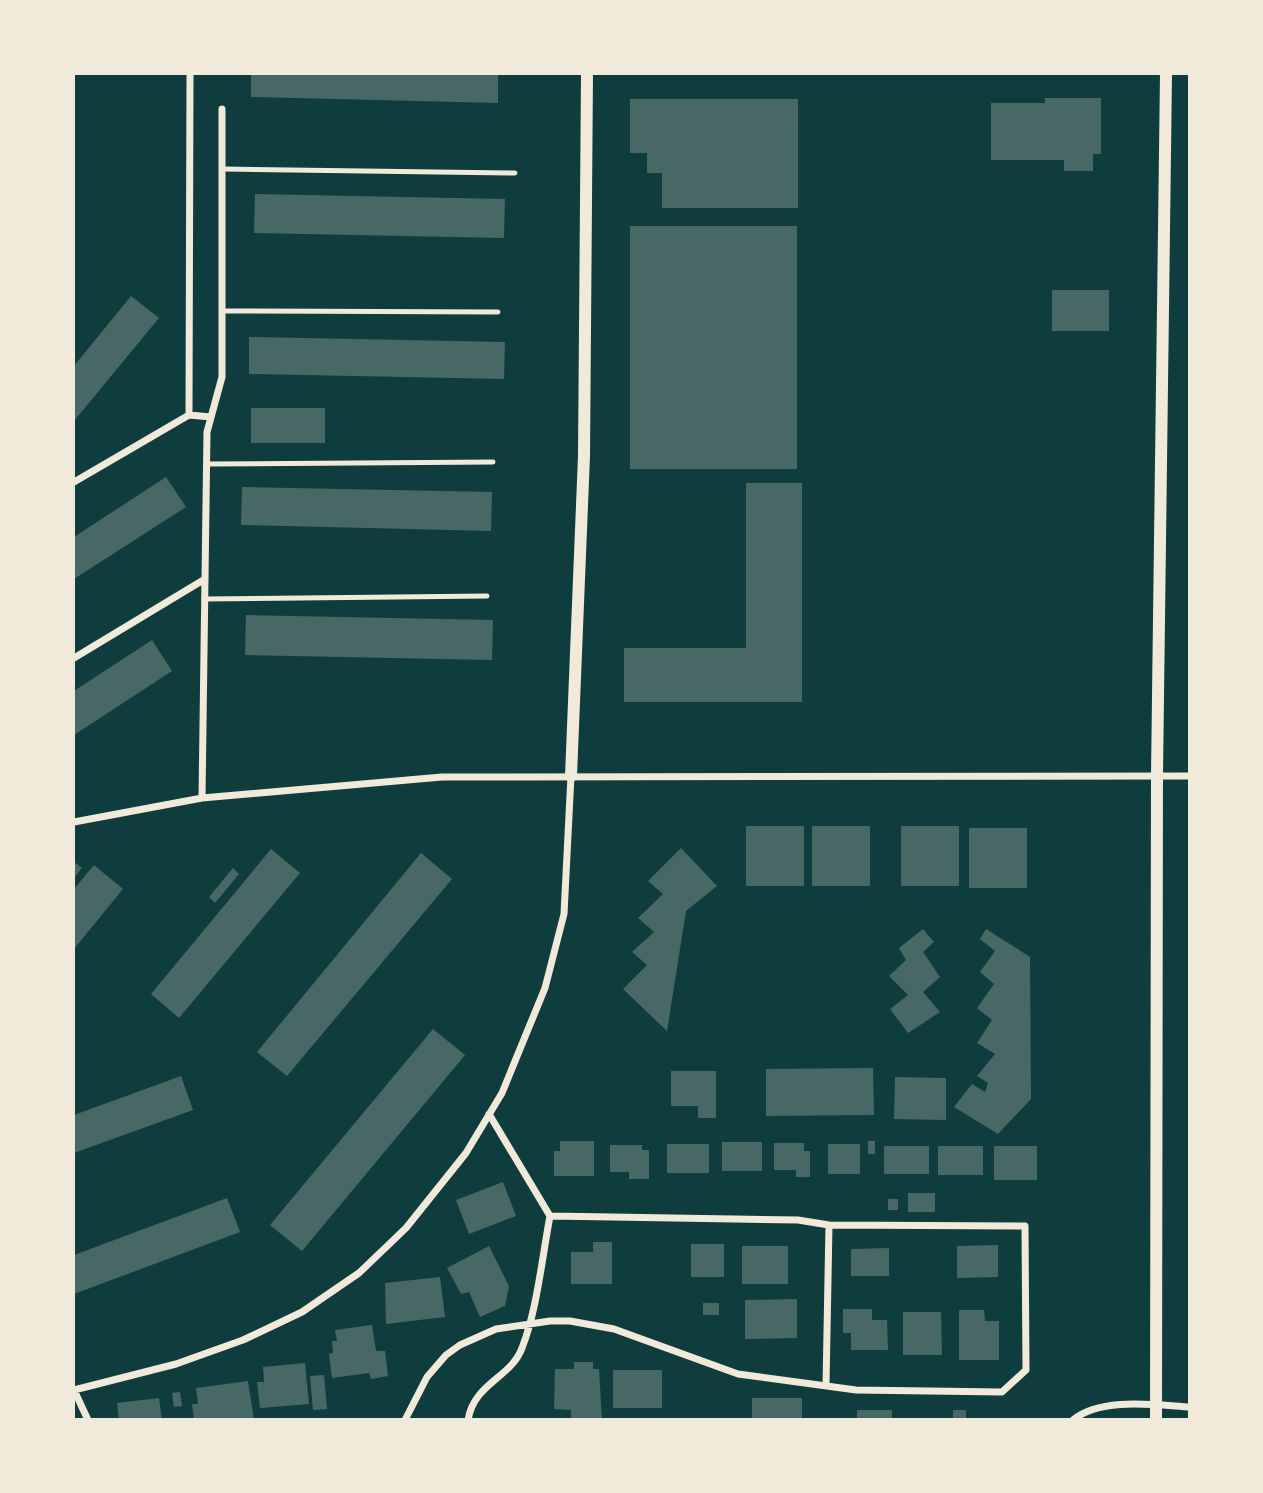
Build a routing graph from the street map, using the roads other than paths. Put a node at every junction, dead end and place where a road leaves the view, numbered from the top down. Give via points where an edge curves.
1 (190, 74) edge
2 (587, 74) edge
3 (1166, 74) edge
4 (222, 108) dead end
5 (222, 169) junction
6 (515, 173) dead end
7 (222, 311) junction
8 (498, 312) dead end
9 (189, 415) junction
10 (211, 417) junction
11 (493, 462) dead end
12 (206, 464) junction
13 (74, 482) edge
14 (205, 579) junction
15 (487, 596) dead end
16 (204, 599) junction
17 (74, 658) edge
18 (1157, 775) junction
19 (572, 776) junction
20 (1189, 776) edge
21 (202, 798) junction
22 (74, 822) edge
23 (489, 1114) junction
24 (550, 1216) junction
25 (829, 1225) junction
26 (529, 1323) junction
27 (825, 1386) junction
28 (74, 1390) edge
29 (1155, 1405) junction
30 (1189, 1407) edge
31 (88, 1419) edge
32 (404, 1419) edge
33 (468, 1419) edge
34 (1073, 1419) edge
35 (1156, 1419) edge

1 - 9 street
2 - 19 street via 584,456
3 - 18 street
4 - 5 street
5 - 6 lane
5 - 7 street
7 - 8 lane
7 - 10 street via 222,377
9 - 10 street
9 - 13 street
10 - 12 street
11 - 12 lane
12 - 14 street
14 - 16 street
14 - 17 street
15 - 16 lane
16 - 21 street
18 - 19 street
18 - 20 street
18 - 29 street
19 - 21 street via 442,776
19 - 23 street via 564,914 545,988
21 - 22 street
23 - 24 street
23 - 28 street via 466,1153 406,1228 359,1273 302,1312 176,1364
24 - 25 street via 798,1220
24 - 26 street
25 - 27 street
25 - 27 street via 1025,1226 1027,1370 1002,1392
26 - 27 street via 570,1321 603,1326 738,1374
26 - 32 street via 496,1329 446,1355 427,1377
26 - 33 street via 518,1356 478,1395
28 - 31 street
29 - 30 street
29 - 34 street via 1088,1409
29 - 35 street

